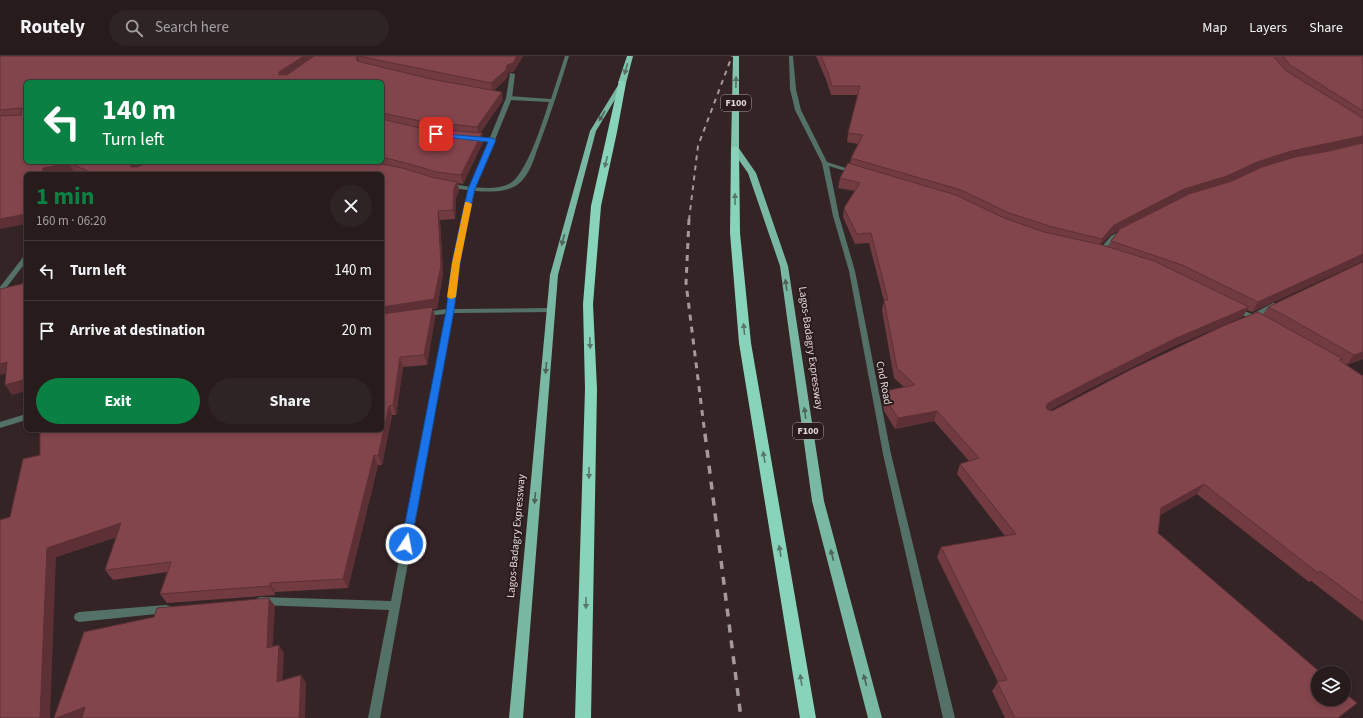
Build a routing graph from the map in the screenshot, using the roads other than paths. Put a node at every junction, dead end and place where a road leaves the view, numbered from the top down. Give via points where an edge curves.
1 (567, 56) edge
2 (630, 56) edge
3 (736, 56) edge
4 (791, 56) edge
5 (512, 74) edge
6 (622, 83) junction
7 (502, 96) dead end
8 (509, 98) junction
9 (553, 101) junction
10 (484, 140) dead end
11 (492, 140) junction
12 (735, 149) junction
13 (825, 163) junction
14 (863, 174) edge
15 (438, 184) edge
16 (472, 189) junction
17 (1132, 226) edge
18 (1100, 252) edge
19 (24, 260) edge
20 (1, 291) edge
21 (1284, 301) edge
22 (1231, 306) edge
23 (551, 310) junction
24 (450, 311) junction
25 (420, 315) edge
26 (1252, 317) junction
27 (1239, 322) edge
28 (1263, 322) edge
29 (24, 418) edge
30 (0, 425) edge
31 (254, 601) edge
32 (394, 606) junction
33 (175, 608) edge
34 (79, 617) dead end
35 (374, 718) edge
36 (516, 718) edge
37 (583, 718) edge
38 (808, 718) edge
39 (875, 718) edge
40 (949, 718) edge

1 - 9 street
2 -> 6 highway, Lagos-Badagry Expressway
12 -> 3 highway, F100
4 - 13 street, Cnd Road via 793,88 798,110
5 - 8 street
6 -> 23 main road, Lagos-Badagry Expressway via 593,131 554,275
6 -> 37 highway, Lagos-Badagry Expressway via 596,206 588,304 591,389
7 - 8 street
8 - 9 street
8 - 11 street
9 - 16 street via 526,171 516,183 500,188
10 - 11 street
11 - 16 street
38 -> 12 highway, F100 via 745,344 735,233
39 -> 12 main road, Lagos-Badagry Expressway / F100 via 818,501 784,266 752,173
13 - 14 street
13 - 40 street, Cnd Road via 836,216 852,271 887,454
15 - 16 street
16 - 24 street via 456,263
17 - 18 street via 1113,236
19 - 20 street
21 - 26 street
22 - 26 street
23 - 24 street
23 -> 36 main road, Lagos-Badagry Expressway
24 - 25 street
24 - 32 street
26 - 27 street
26 - 28 street
29 - 30 street
31 - 32 street
32 - 35 street
33 - 34 street

